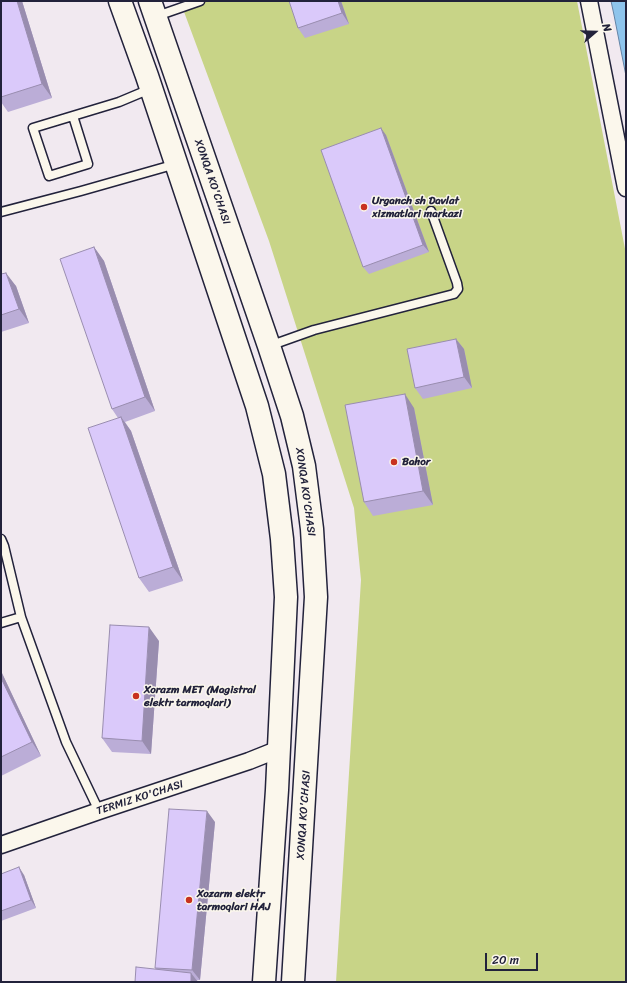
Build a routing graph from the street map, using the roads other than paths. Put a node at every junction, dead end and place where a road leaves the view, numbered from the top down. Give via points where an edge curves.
1 (120, 1) edge
2 (200, 1) edge
3 (589, 1) edge
4 (153, 9) edge
5 (173, 67) junction
6 (149, 82) junction
7 (73, 116) junction
8 (176, 164) junction
9 (626, 188) edge
10 (431, 211) dead end
11 (1, 212) edge
12 (269, 346) junction
13 (1, 539) edge
14 (21, 617) junction
15 (1, 623) edge
16 (279, 749) junction
17 (100, 811) junction
18 (1, 845) edge
19 (264, 982) edge
20 (293, 982) edge

1 - 6 main road
2 - 4 lane
3 - 9 street
4 - 5 main road, XONQA KO'CHASI
5 - 6 main road
5 - 12 main road, XONQA KO'CHASI
6 - 7 lane via 119,102
6 - 8 main road
7 - 7 lane via 33,128 49,176 88,164
8 - 11 lane
8 - 16 main road via 257,406 274,474 286,597
10 - 12 lane via 457,283 458,289 454,294 314,330
12 - 20 main road, XONQA KO'CHASI via 292,416 304,466 312,529 316,597
13 - 14 lane
14 - 15 lane
14 - 17 lane via 66,742
16 - 17 street, TERMIZ KO'CHASI
16 - 19 main road
17 - 18 street, TERMIZ KO'CHASI

